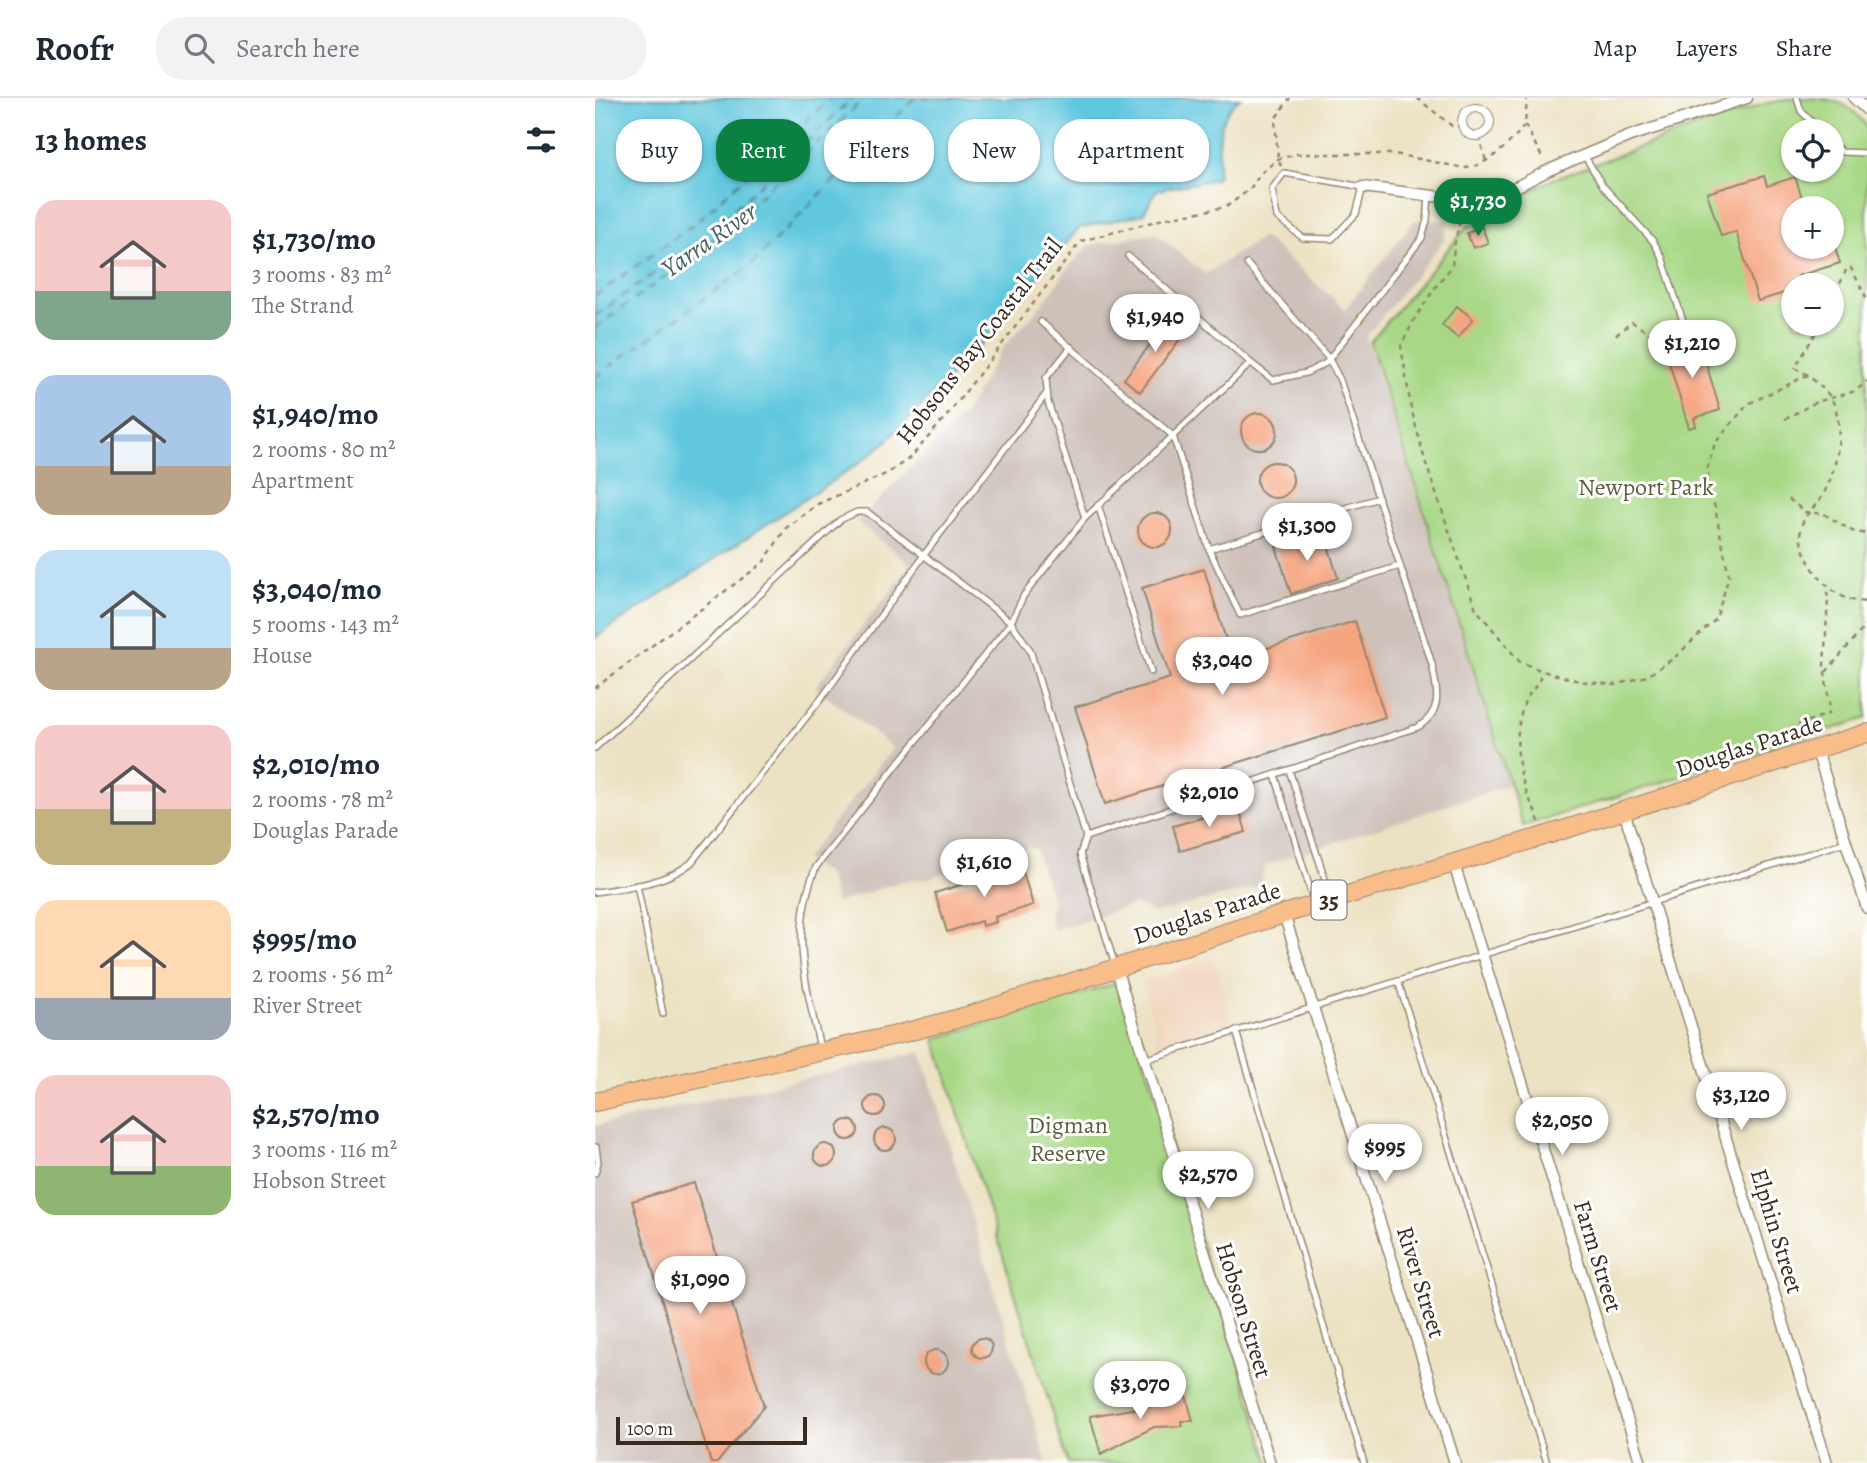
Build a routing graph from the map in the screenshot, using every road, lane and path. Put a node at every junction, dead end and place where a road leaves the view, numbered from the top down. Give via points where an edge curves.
1 (1290, 98) edge
2 (1417, 98) edge
3 (1521, 98) edge
4 (1527, 98) edge
5 (1747, 98) edge
6 (1797, 98) edge
7 (1854, 98) edge
8 (1526, 104) junction
9 (1867, 110) edge
10 (1809, 119) edge
11 (1525, 125) junction
12 (1463, 127) junction
13 (1479, 136) junction
14 (1844, 152) edge
15 (1867, 153) edge
16 (1584, 155) junction
17 (1278, 159) junction
18 (1486, 161) junction
19 (1549, 170) junction
20 (1363, 187) junction
21 (1429, 196) junction
22 (1464, 201) junction
23 (1128, 257) dead end
24 (1248, 264) dead end
25 (1844, 275) edge
26 (1867, 299) edge
27 (1041, 322) dead end
28 (1684, 324) joint
29 (1616, 335) dead end
30 (1814, 336) edge
31 (1070, 347) junction
32 (1329, 359) junction
33 (1251, 363) junction
34 (1808, 375) junction
35 (1867, 381) edge
36 (1047, 393) junction
37 (1831, 398) junction
38 (1785, 419) dead end
39 (1173, 436) junction
40 (1379, 498) junction
41 (1789, 499) dead end
42 (1098, 505) junction
43 (1808, 512) junction
44 (1085, 518) junction
45 (1867, 534) edge
46 (1209, 549) junction
47 (924, 555) junction
48 (1400, 566) junction
49 (1826, 585) junction
50 (1867, 602) edge
51 (1011, 622) junction
52 (1867, 624) edge
53 (1542, 671) junction
54 (1151, 672) dead end
55 (1825, 673) junction
56 (595, 688) edge
57 (1867, 733) edge
58 (595, 748) edge
59 (1776, 750) dead end
60 (1817, 751) junction
61 (1289, 770) junction
62 (1275, 775) junction
63 (1624, 811) junction
64 (1544, 836) junction
65 (1086, 837) junction
66 (1846, 842) junction
67 (1453, 861) junction
68 (637, 885) junction
69 (595, 892) edge
70 (1652, 901) junction
71 (1323, 902) junction
72 (1867, 908) edge
73 (1284, 914) junction
74 (1482, 955) junction
75 (1116, 968) junction
76 (1398, 981) junction
77 (1314, 1007) junction
78 (663, 1014) dead end
79 (1236, 1031) junction
80 (821, 1051) junction
81 (1144, 1060) junction
82 (595, 1102) edge
83 (596, 1144) edge
84 (595, 1156) edge
85 (595, 1173) edge
86 (1270, 1463) edge
87 (1364, 1463) edge
88 (1455, 1463) edge
89 (1547, 1463) edge
90 (1641, 1463) edge
91 (1827, 1463) edge

1 - 17 path via 1275,119
2 - 12 path via 1453,126
3 - 8 path
4 - 8 path
5 - 16 street
6 - 10 lane
7 - 9 street
8 - 11 path
11 - 18 path
11 - 19 path
12 - 13 street
12 - 13 street via 1467,111 1484,110 1490,121
13 - 18 path
14 - 15 lane
16 - 19 street
16 - 28 lane via 1603,187 1653,240
17 - 18 path via 1297,154 1395,154 1464,168
17 - 56 path, Hobsons Bay Coastal Trail via 1226,207 1081,241 911,457 818,504 786,527 763,563
19 - 22 street via 1512,189
20 - 20 lane via 1356,214 1332,239 1303,238 1277,217 1272,189 1284,173
20 - 21 street
21 - 22 street
21 - 32 lane via 1422,238
22 - 53 path via 1452,267 1401,346 1411,408 1476,609 1519,661
23 - 33 lane
24 - 32 lane
25 - 26 path via 1851,268
27 - 31 lane
28 - 29 path via 1663,343 1632,322
30 - 34 path via 1795,368
31 - 36 lane via 1046,378
31 - 39 lane
32 - 33 lane via 1307,373 1273,380
32 - 40 lane via 1341,380
33 - 39 lane
34 - 37 path
34 - 53 path via 1748,404 1715,443 1707,470 1729,576 1716,619 1675,658 1647,676 1600,685
35 - 37 path via 1856,391
36 - 44 lane
36 - 47 lane
37 - 38 path
37 - 43 path via 1838,419 1838,451 1822,497
39 - 42 lane
39 - 46 lane
40 - 46 lane
40 - 48 lane
41 - 43 path
42 - 44 lane
42 - 54 lane
43 - 45 path via 1824,514 1852,531
43 - 49 path via 1800,534 1805,553
44 - 51 lane via 1024,595
46 - 48 lane via 1240,615
47 - 51 lane
47 - 58 lane via 867,512 840,520
47 - 68 lane via 824,695 689,864 675,874
48 - 61 lane via 1431,664 1435,710 1418,727
49 - 50 path via 1847,599
49 - 55 path
51 - 65 lane via 1030,650
51 - 80 lane via 816,867 801,925 801,961
52 - 55 path
53 - 64 path via 1540,683 1525,701 1517,730 1520,771
55 - 59 path via 1828,714 1776,733 1772,736
57 - 60 main road, Douglas Parade / 35
60 - 63 main road, Douglas Parade / 35
60 - 66 street
61 - 62 lane
61 - 71 lane
62 - 65 lane
62 - 71 lane
63 - 64 main road, Douglas Parade / 35
63 - 70 street, Elphin Street
64 - 67 main road, Douglas Parade / 35
65 - 75 lane via 1080,854
66 - 70 lane
66 - 72 street
67 - 71 main road, Douglas Parade / 35
67 - 74 street, Farm Street
68 - 69 lane
68 - 78 lane
70 - 74 lane
70 - 91 street, Elphin Street
71 - 73 main road, Douglas Parade / 35
73 - 75 main road, Douglas Parade / 35
73 - 77 street, River Street
74 - 76 lane
74 - 90 street, Farm Street
75 - 80 main road, Douglas Parade / 35 via 967,1016
75 - 81 street, Hobson Street
76 - 77 lane
76 - 89 lane
77 - 79 lane
77 - 88 street, River Street
79 - 81 lane
79 - 87 lane
80 - 82 main road, Douglas Parade / 35
81 - 86 street, Hobson Street
83 - 84 lane
83 - 85 lane

